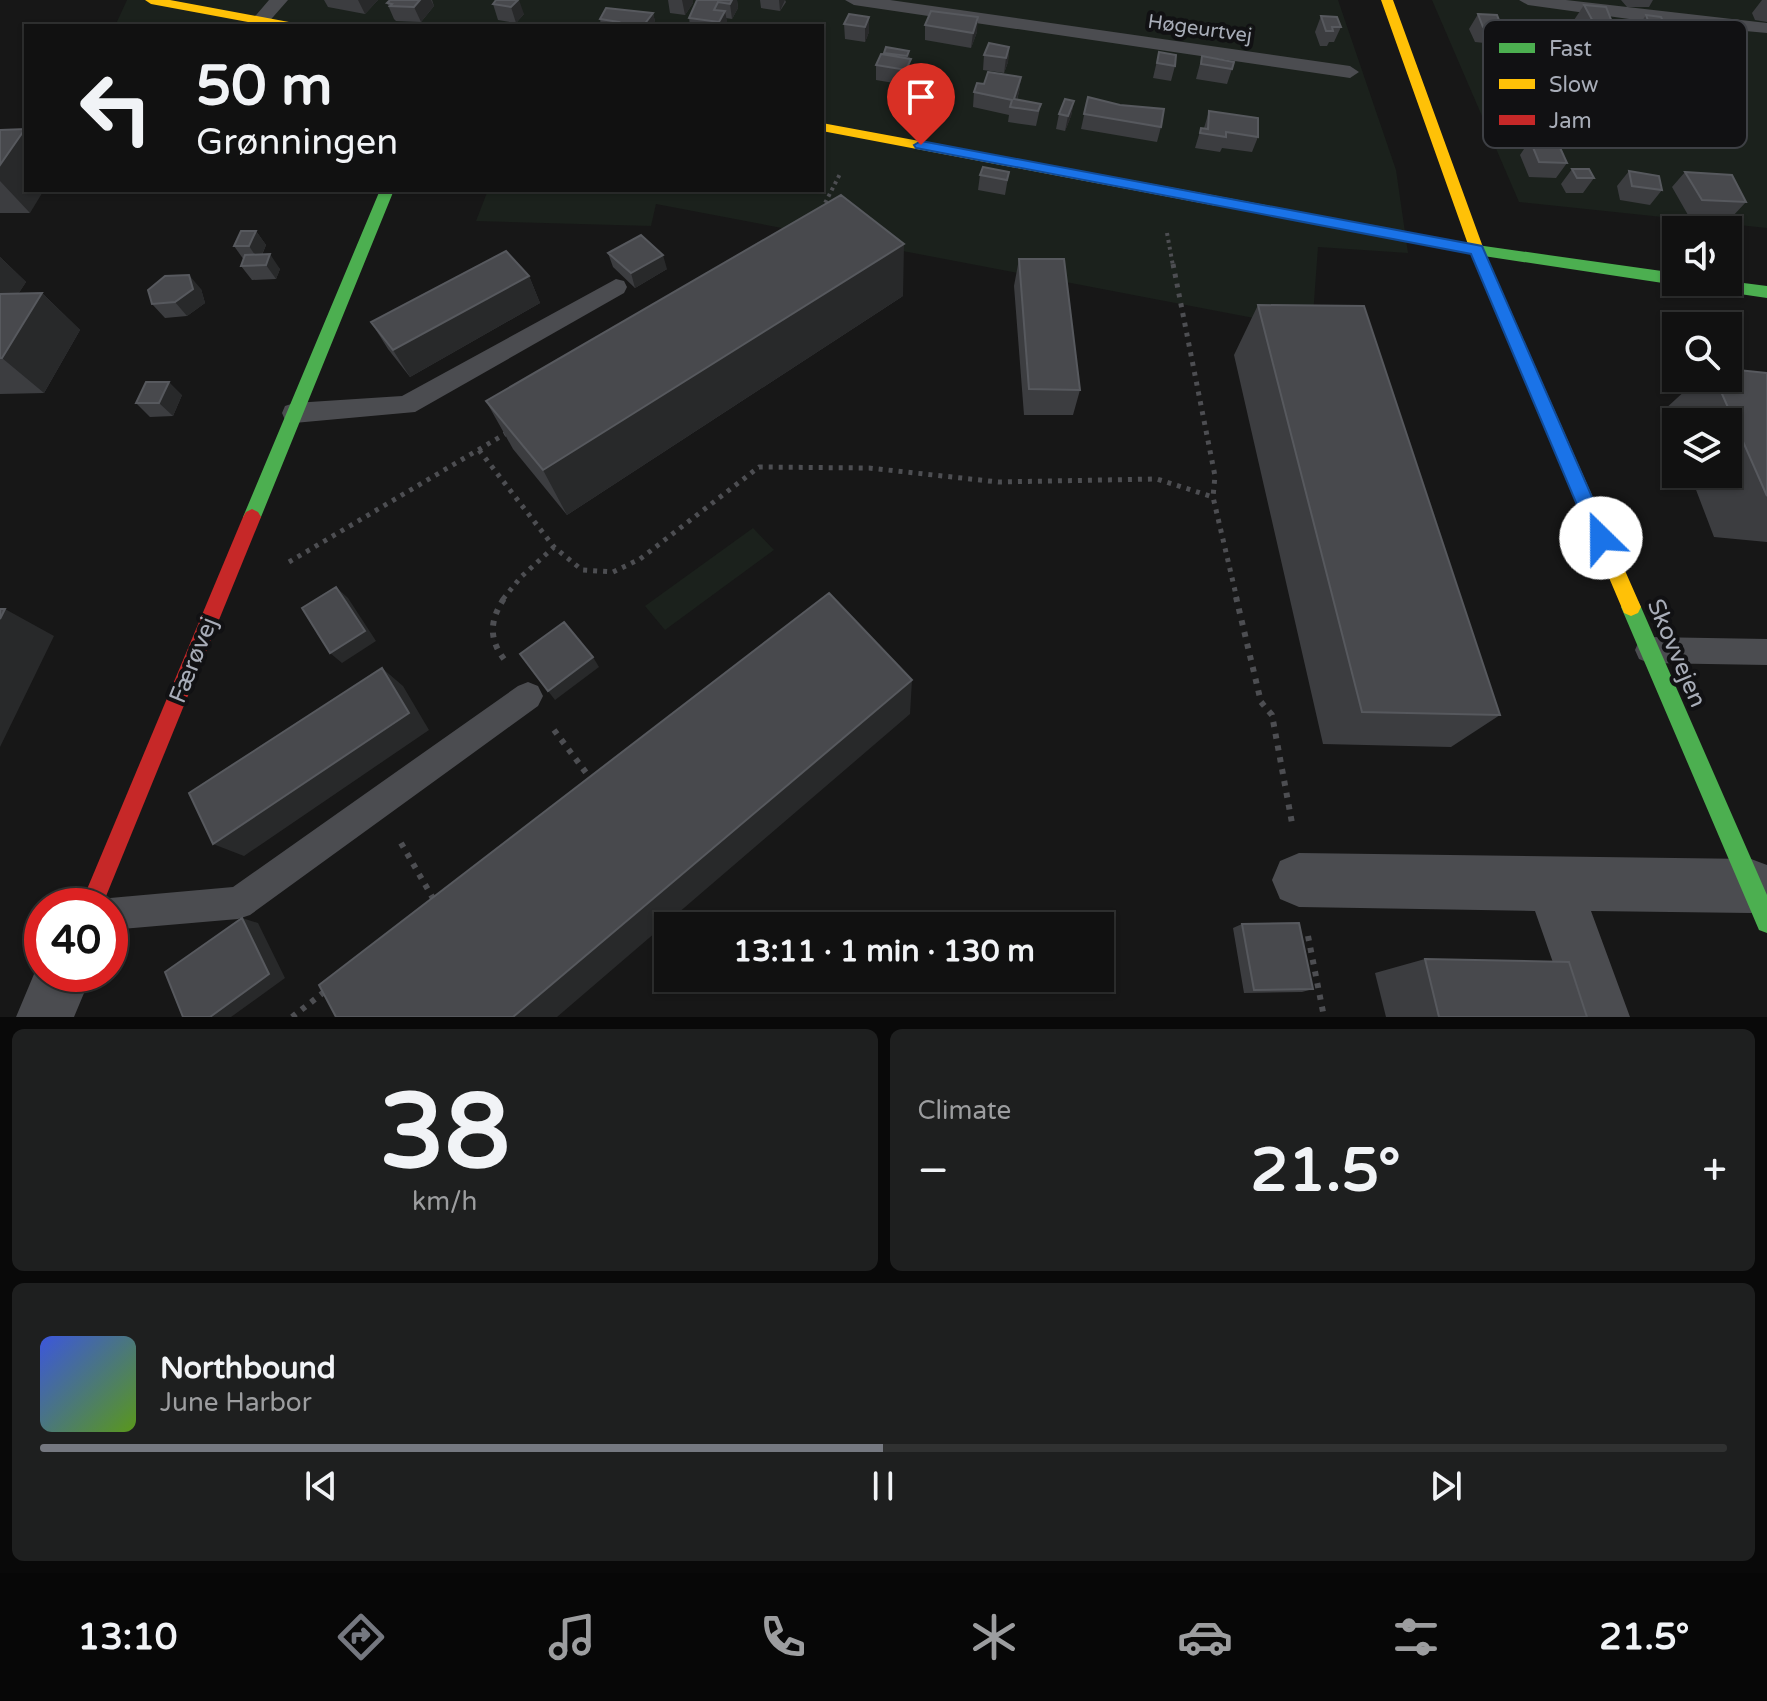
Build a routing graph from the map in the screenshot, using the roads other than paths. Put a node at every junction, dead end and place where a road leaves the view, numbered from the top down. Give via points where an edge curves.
1 (151, 0) edge
2 (279, 0) edge
3 (854, 0) edge
4 (1387, 0) edge
5 (1528, 0) edge
6 (1680, 20) edge
7 (260, 21) junction
8 (277, 24) edge
9 (1747, 26) edge
10 (1767, 28) edge
11 (1350, 72) dead end
12 (824, 127) edge
13 (386, 192) edge
14 (1477, 250) junction
15 (1662, 277) edge
16 (616, 287) dead end
17 (1742, 288) edge
18 (1767, 292) edge
19 (294, 413) junction
20 (1649, 650) junction
21 (1767, 652) edge
22 (528, 696) dead end
23 (1299, 880) road end
24 (1553, 882) junction
25 (98, 888) edge
26 (1759, 904) edge
27 (128, 912) edge
28 (55, 992) edge
29 (45, 1017) edge
30 (1601, 1017) edge

1 - 7 street
2 - 7 lane
3 - 11 lane, Høgeurtvej
4 - 14 street, Skovvejen
5 - 6 lane
7 - 8 street
9 - 10 lane
12 - 14 street
13 - 19 street, Færøvej
14 - 15 street
14 - 20 street, Skovvejen
16 - 19 lane via 406,405
17 - 18 street
19 - 25 street, Færøvej
20 - 21 lane
20 - 26 street, Skovvejen
22 - 27 lane via 238,903
23 - 24 street
24 - 26 street
24 - 30 street
28 - 29 street

